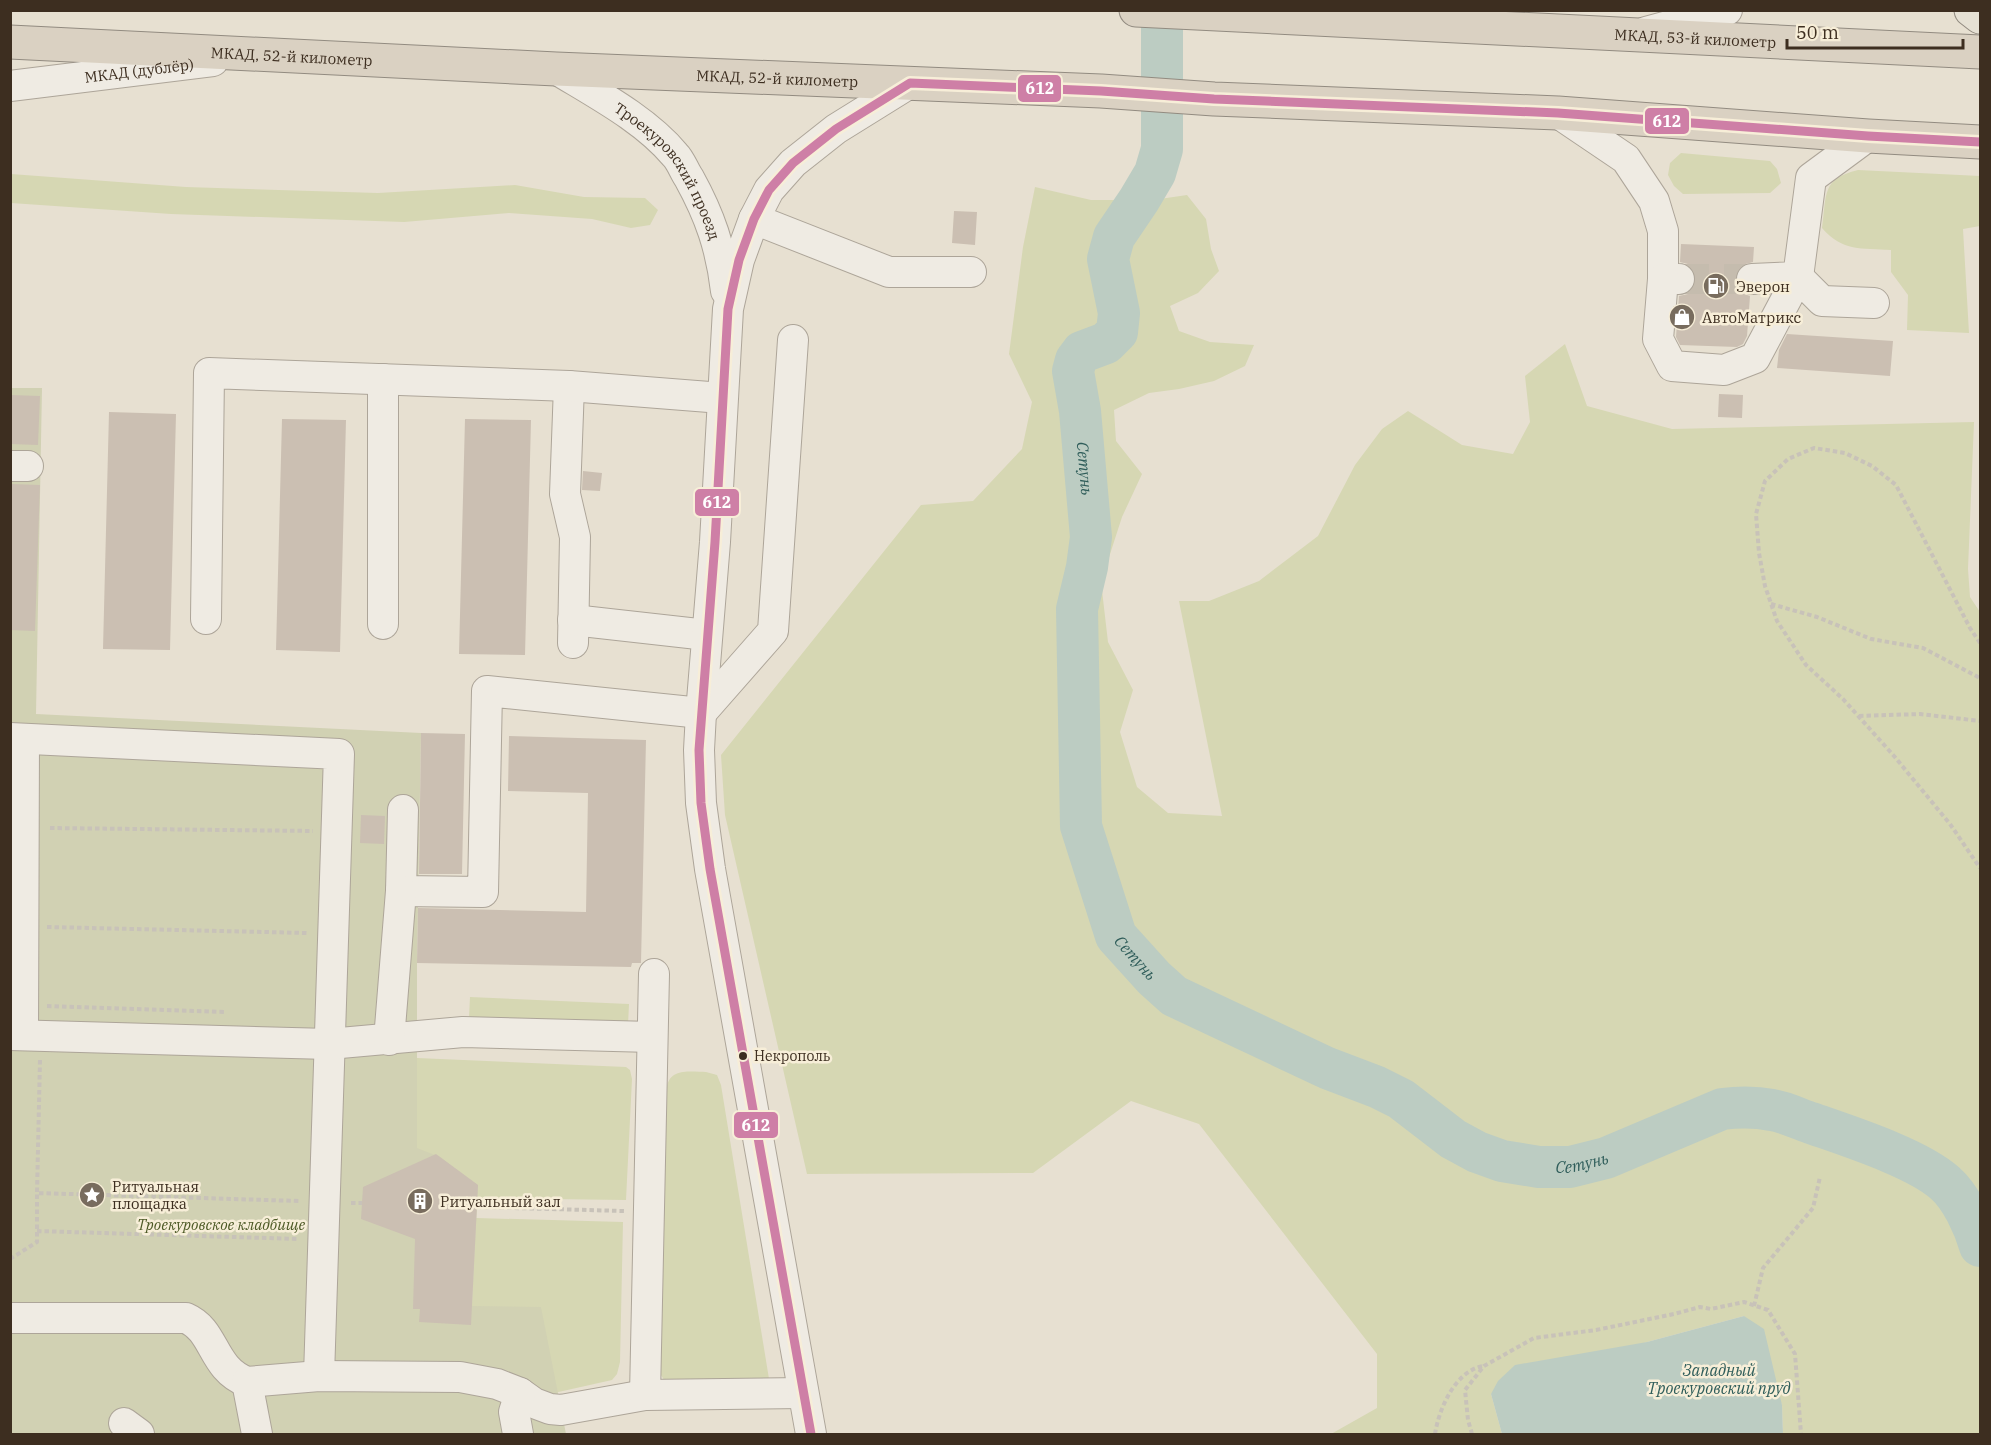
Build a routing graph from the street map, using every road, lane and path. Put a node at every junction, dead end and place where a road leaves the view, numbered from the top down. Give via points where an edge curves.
1 (1136, 10) edge
2 (1727, 10) edge
3 (1971, 10) edge
4 (1980, 17) edge
5 (1632, 36) junction
6 (10, 42) edge
7 (1980, 52) edge
8 (268, 55) junction
9 (556, 69) junction
10 (910, 83) junction
11 (10, 86) edge
12 (1550, 113) junction
13 (1868, 136) junction
14 (1980, 142) edge
15 (754, 219) junction
16 (971, 272) dead end
17 (1798, 277) junction
18 (1752, 279) tunnel mouth
19 (1874, 303) dead end
20 (728, 309) junction
21 (793, 340) dead end
22 (383, 379) junction
23 (569, 387) junction
24 (722, 398) junction
25 (1772, 604) junction
26 (206, 619) dead end
27 (382, 624) dead end
28 (707, 635) junction
29 (1980, 643) edge
30 (1980, 678) edge
31 (700, 713) junction
32 (1858, 716) junction
33 (1980, 721) edge
34 (17, 739) edge
35 (403, 810) dead end
36 (23, 827) junction
37 (336, 831) junction
38 (1980, 868) edge
39 (401, 891) junction
40 (23, 926) junction
41 (333, 934) junction
42 (654, 974) dead end
43 (227, 1012) dead end
44 (24, 1027) edge
45 (652, 1037) junction
46 (389, 1040) junction
47 (329, 1044) junction
48 (1820, 1177) dead end
49 (38, 1193) junction
50 (325, 1202) junction
51 (362, 1203) dead end
52 (477, 1207) dead end
53 (649, 1212) junction
54 (37, 1231) junction
55 (323, 1240) junction
56 (10, 1259) edge
57 (1754, 1306) junction
58 (10, 1318) edge
59 (1484, 1366) junction
60 (319, 1376) junction
61 (247, 1382) junction
62 (520, 1393) junction
63 (803, 1394) junction
64 (645, 1395) junction
65 (256, 1434) edge
66 (518, 1434) edge
67 (811, 1434) edge
68 (1435, 1434) edge
69 (1472, 1434) edge
70 (1801, 1434) edge

1 - 5 highway, МКАД, 53-й километр
2 - 5 street
3 - 4 main road
5 - 7 highway, МКАД, 53-й километр
6 - 8 highway, МКАД, 52-й километр
8 - 9 highway, МКАД, 52-й километр
8 - 11 street, МКАД (дублёр)
9 - 10 highway, МКАД, 52-й километр
9 - 20 street, Троекуровский проезд via 613,104 676,155 705,207 723,263
10 - 12 highway, МКАД, 52-й километр
10 - 15 street, Троекуровский проезд via 836,129 793,163 770,190
12 - 13 highway
12 - 17 street via 1626,159 1654,201 1671,279 1658,339 1672,366 1724,370 1755,358
13 - 14 highway
13 - 17 street via 1810,178
15 - 16 street via 889,272
15 - 20 street, Троекуровский проезд via 739,260
17 - 18 street
17 - 19 street via 1821,301
20 - 24 street, Троекуровский проезд
21 - 31 street via 773,631
22 - 23 street
22 - 26 street via 209,373
22 - 27 street
23 - 24 street
23 - 28 street via 565,494 574,537 573,631
24 - 28 street, Троекуровский проезд
25 - 29 path via 1763,575 1756,514 1765,481 1788,459 1814,448 1845,453 1872,466 1896,485
25 - 30 path via 1871,639 1923,648
25 - 32 path via 1777,621 1806,665
28 - 31 street, Троекуровский проезд
31 - 39 street via 487,691 483,892
31 - 63 street, Троекуровский проезд via 700,803
32 - 33 path via 1920,714
32 - 38 path via 1950,824
34 - 36 street
34 - 37 street via 339,754
35 - 39 street
36 - 37 path
36 - 40 street
37 - 41 street
39 - 46 street
40 - 41 path
40 - 44 street
41 - 47 street
42 - 45 street
43 - 44 path
44 - 47 street
44 - 49 path
45 - 46 street via 463,1032
45 - 53 street
46 - 47 street
47 - 50 street
48 - 57 path via 1813,1208 1763,1268
49 - 50 path
49 - 54 path
50 - 51 path
50 - 55 street
52 - 53 path
53 - 64 street
54 - 55 path
54 - 56 path via 37,1242
55 - 60 street
57 - 59 path via 1744,1302 1711,1309 1700,1307 1596,1330 1534,1338
57 - 70 path via 1768,1310 1795,1354
58 - 61 street via 186,1318 200,1326 222,1364
59 - 68 path via 1474,1368 1452,1389 1439,1414
59 - 69 path via 1465,1390
60 - 61 street
60 - 62 street via 460,1377 497,1383
61 - 65 street
62 - 64 street via 534,1403 561,1410
62 - 66 street via 514,1412
63 - 64 street
63 - 67 street, Троекуровский проезд

